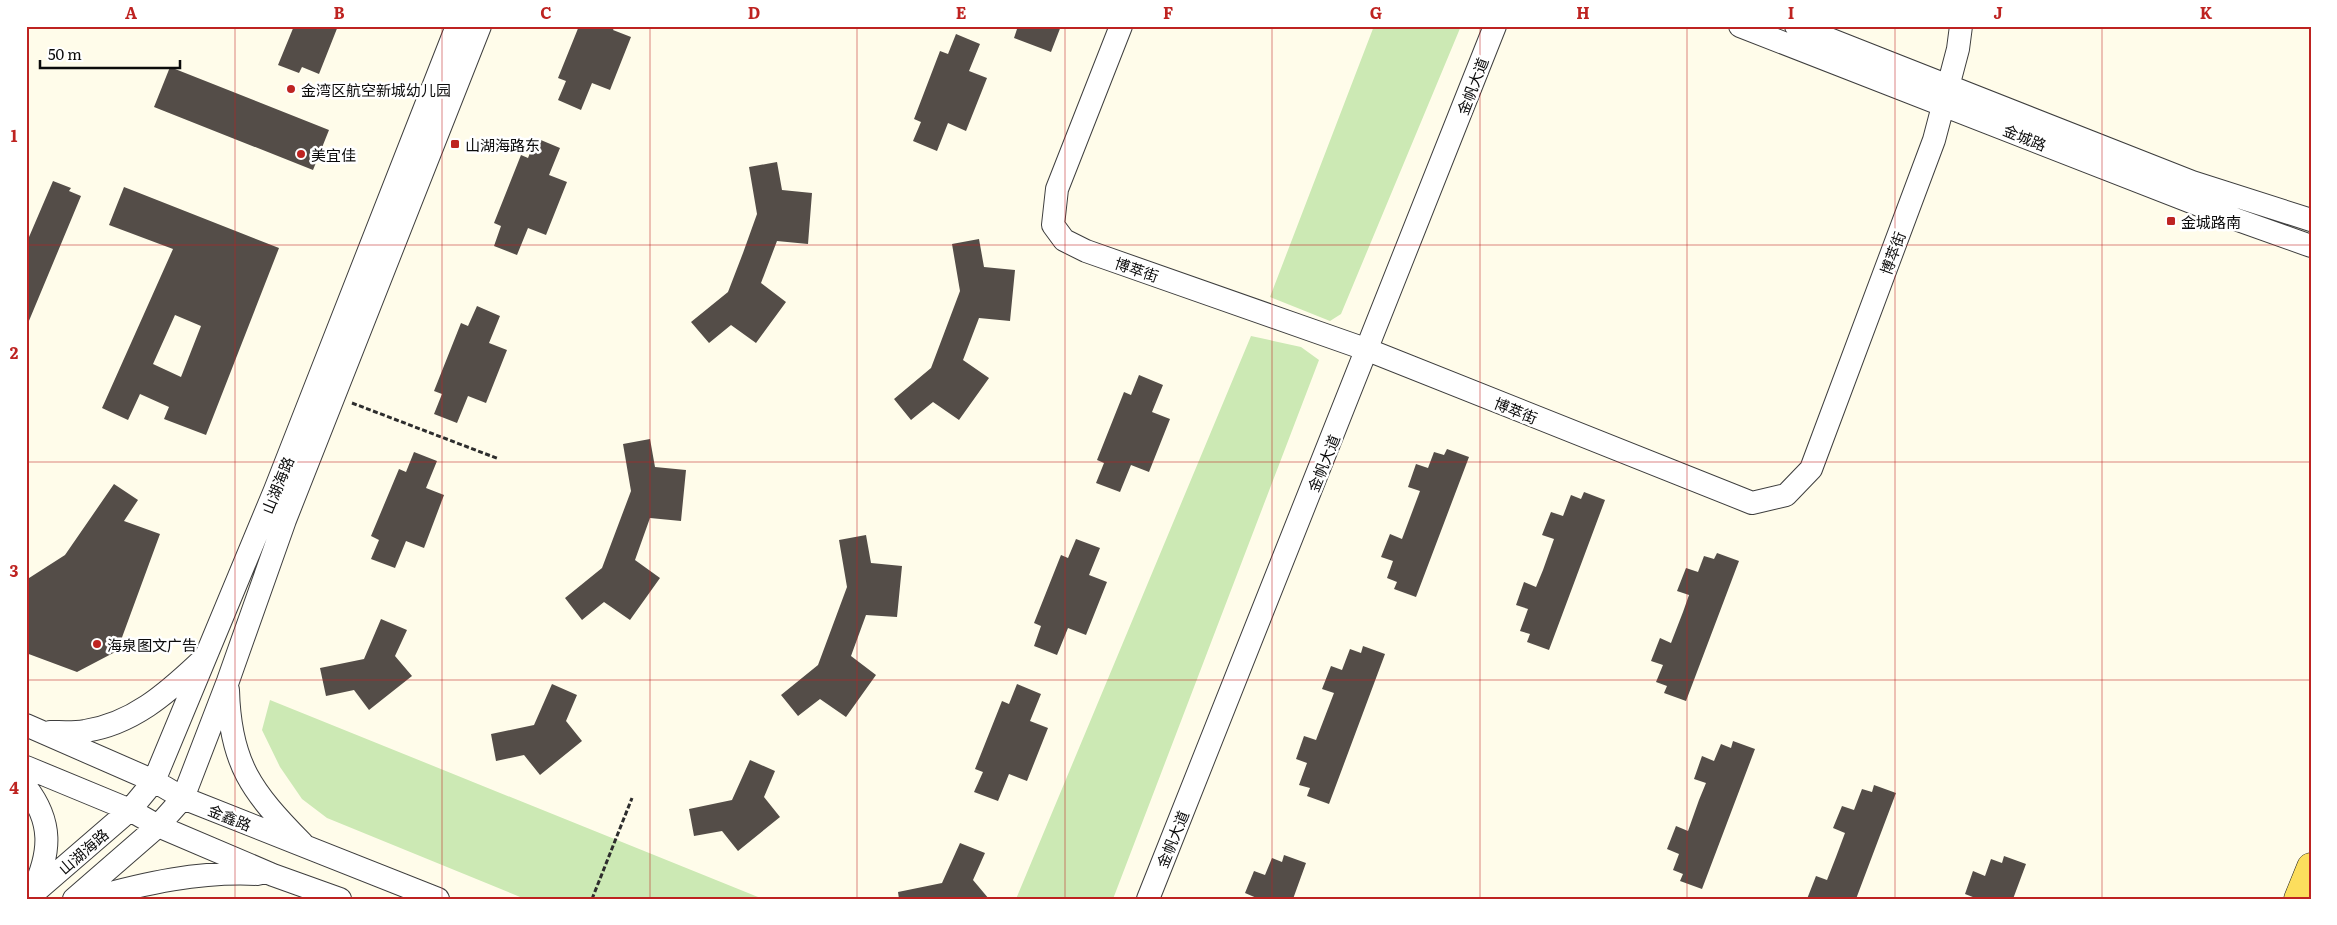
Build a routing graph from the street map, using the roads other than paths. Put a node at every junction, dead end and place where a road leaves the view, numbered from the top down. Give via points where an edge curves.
1 (457, 26) edge
2 (480, 26) edge
3 (1121, 26) edge
4 (1495, 26) edge
5 (1740, 26) edge
6 (1796, 26) edge
7 (1961, 26) edge
8 (1946, 95) junction
9 (2311, 220) edge
10 (2311, 246) edge
11 (1368, 350) junction
12 (205, 657) junction
13 (228, 681) junction
14 (35, 729) edge
15 (73, 745) junction
16 (26, 766) edge
17 (59, 780) junction
18 (154, 781) junction
19 (26, 787) edge
20 (183, 798) junction
21 (130, 810) junction
22 (158, 826) junction
23 (308, 849) junction
24 (2311, 867) edge
25 (273, 874) junction
26 (29, 897) edge
27 (74, 899) edge
28 (89, 899) edge
29 (340, 899) edge
30 (438, 899) edge
31 (1148, 899) edge
32 (2298, 899) edge

1 - 12 street, 山湖海路 via 276,490
2 - 13 street, 山湖海路 via 285,520
3 - 11 street, 博萃街 via 1057,189 1053,225 1064,240 1086,251
4 - 11 street, 金帆大道
5 - 8 street, 金城路
6 - 8 street, 金城路
7 - 8 street, 博萃街
8 - 9 street, 金城路 via 2192,182
8 - 10 street, 金城路 via 2235,219
8 - 11 street, 博萃街 via 1934,140 1811,469 1786,494 1752,503
11 - 31 street, 金帆大道
12 - 14 street via 166,694 137,713 84,731
12 - 18 street, 山湖海路
13 - 20 street, 山湖海路
13 - 23 street via 229,718 242,766 265,804
14 - 15 street, 金鑫路
15 - 17 street
15 - 18 street, 金鑫路
16 - 17 street
17 - 21 street
18 - 20 street, 金鑫路
18 - 21 street, 山湖海路
19 - 26 street via 38,803 46,825 47,846 43,870
20 - 22 street, 山湖海路
20 - 23 street, 金鑫路
21 - 22 street
21 - 26 street, 山湖海路
22 - 25 street
22 - 27 street, 山湖海路
23 - 30 street, 金鑫路
24 - 32 main road
25 - 28 street via 223,872
25 - 29 street

